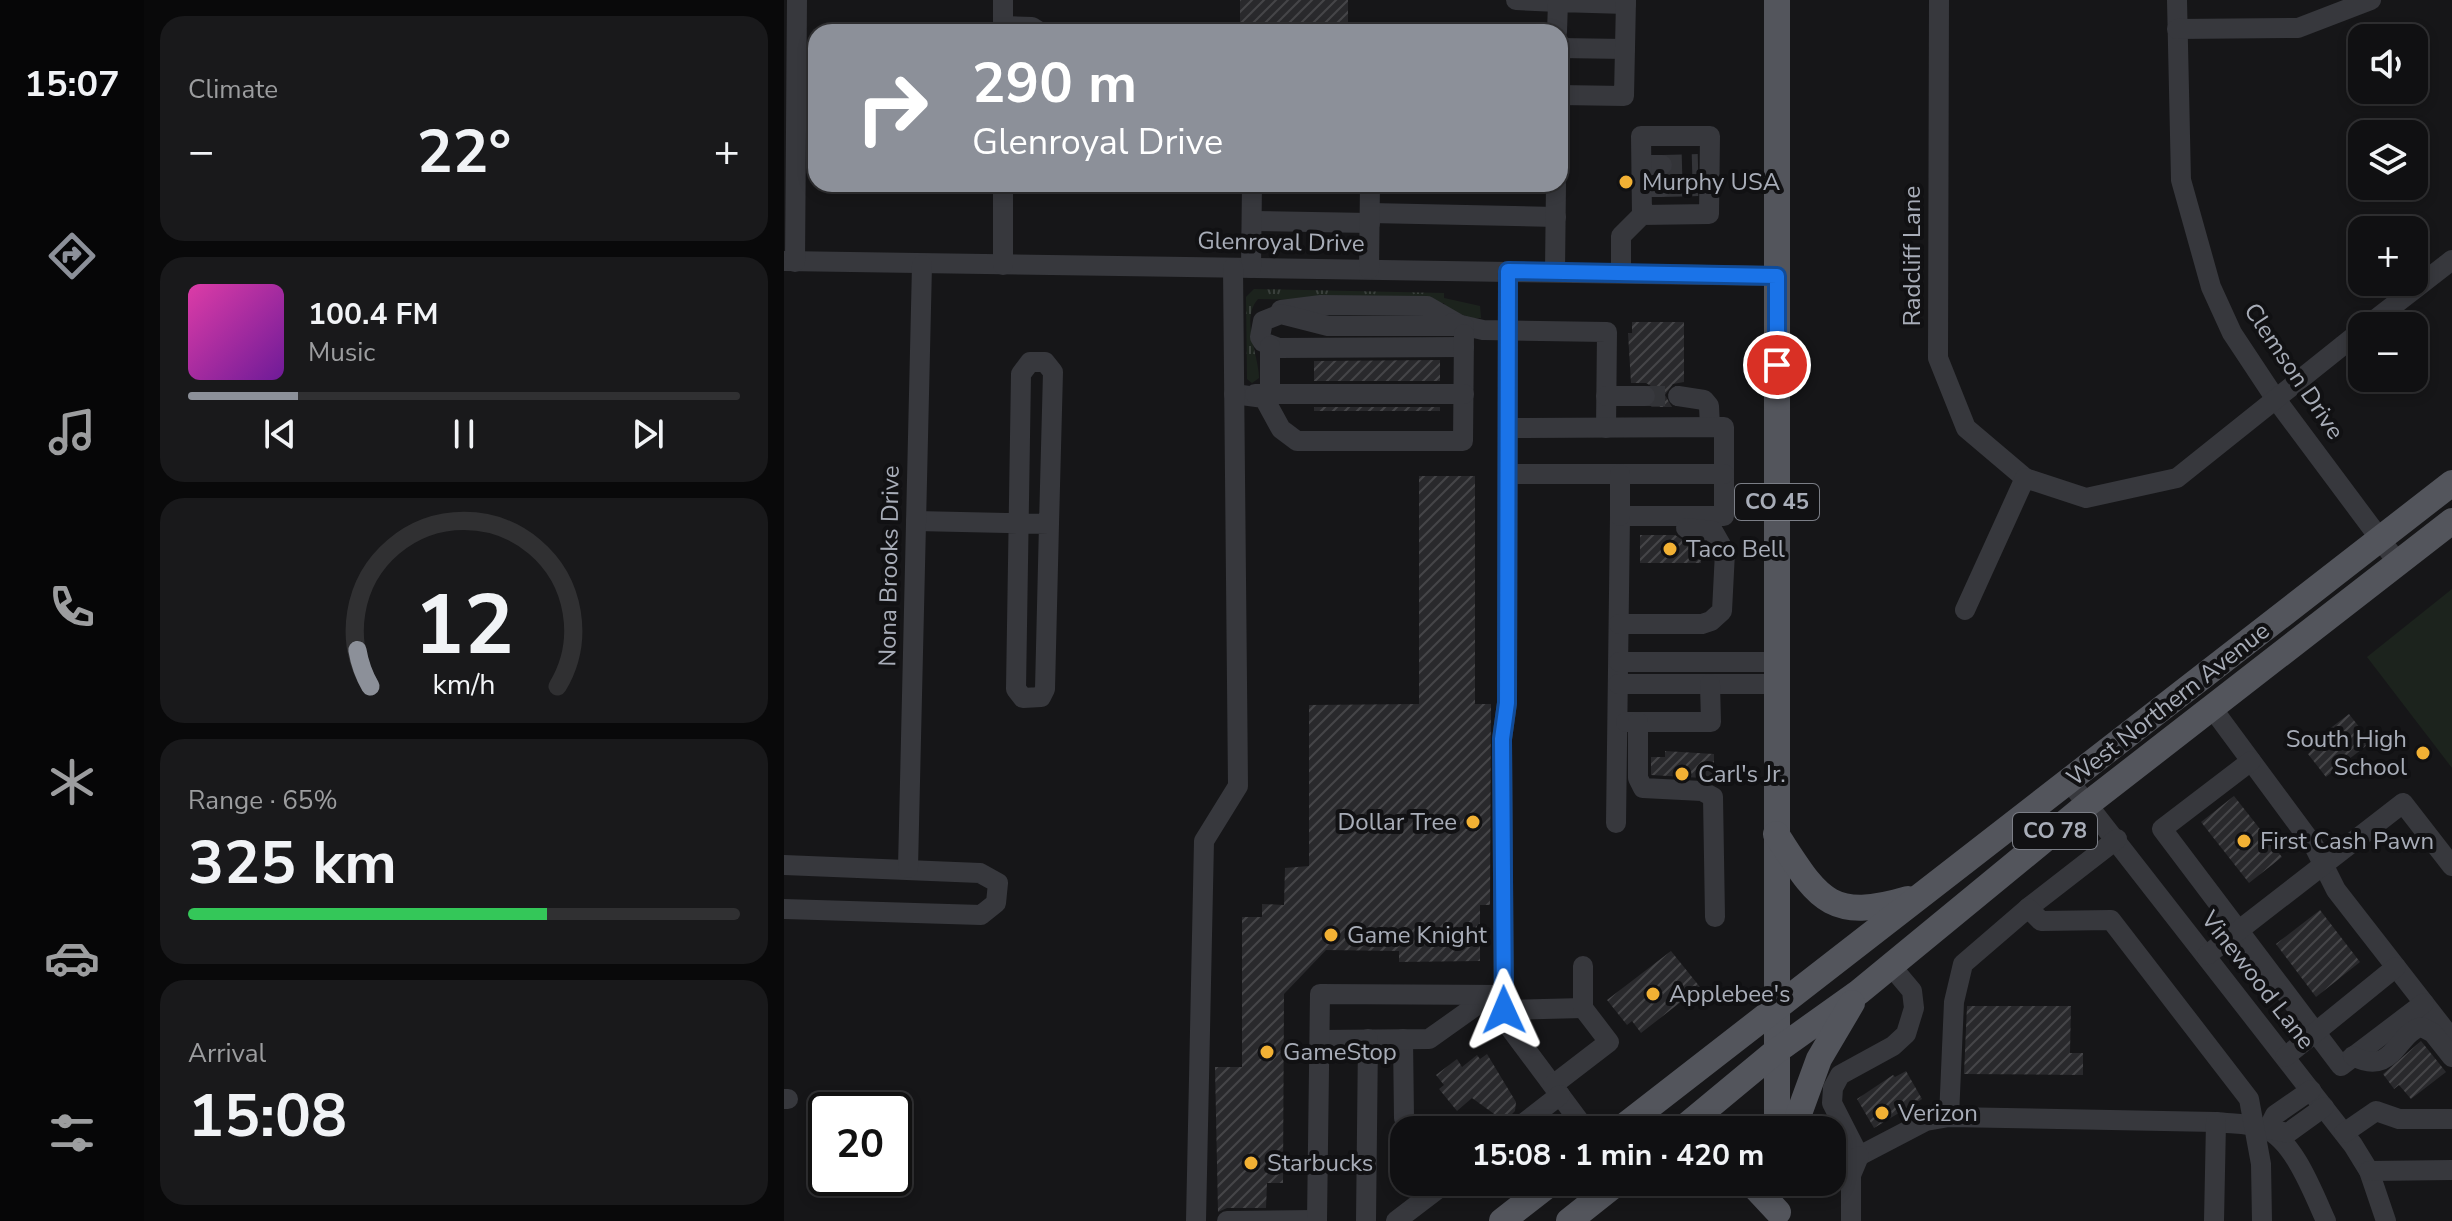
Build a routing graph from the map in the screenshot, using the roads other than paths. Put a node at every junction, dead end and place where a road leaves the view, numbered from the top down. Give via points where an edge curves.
1 (1003, 0) edge
2 (1516, 0) edge
3 (1777, 0) edge
4 (1939, 0) edge
5 (2177, 0) edge
6 (2371, 0) edge
7 (1558, 2) junction
8 (1626, 2) edge
9 (792, 8) edge
10 (1003, 24) edge
11 (1557, 24) edge
12 (2177, 29) junction
13 (1568, 48) edge
14 (1625, 49) junction
15 (1568, 95) edge
16 (790, 162) edge
17 (1003, 192) edge
18 (1252, 192) edge
19 (1370, 192) edge
20 (1556, 192) edge
21 (1642, 215) junction
22 (1556, 217) junction
23 (1370, 218) junction
24 (1252, 221) junction
25 (2452, 260) edge
26 (790, 262) edge
27 (922, 265) junction
28 (1003, 265) junction
29 (1242, 268) junction
30 (1369, 269) junction
31 (1508, 271) junction
32 (1555, 271) junction
33 (1621, 272) junction
34 (1777, 276) junction
35 (2385, 312) edge
36 (1508, 331) junction
37 (1464, 337) junction
38 (2348, 341) edge
39 (1270, 346) junction
40 (1234, 394) junction
41 (1263, 394) junction
42 (1464, 394) junction
43 (1606, 396) junction
44 (1645, 396) tunnel mouth
45 (1678, 396) tunnel mouth
46 (2275, 398) junction
47 (1710, 427) junction
48 (1508, 428) junction
49 (1606, 428) junction
50 (1508, 474) junction
51 (1620, 474) junction
52 (1724, 474) junction
53 (2025, 478) junction
54 (2452, 483) edge
55 (916, 521) junction
56 (2452, 521) edge
57 (1019, 522) junction
58 (1620, 522) junction
59 (1049, 524) junction
60 (2381, 539) junction
61 (2398, 563) junction
62 (1965, 610) dead end
63 (1619, 624) junction
64 (1619, 662) junction
65 (1776, 673) junction
66 (1618, 684) junction
67 (1710, 684) junction
68 (2212, 708) junction
69 (1628, 722) junction
70 (2251, 761) junction
71 (2069, 781) junction
72 (2089, 803) junction
73 (1616, 823) dead end
74 (1776, 834) junction
75 (2117, 839) junction
76 (784, 865) edge
77 (2452, 866) edge
78 (2323, 867) junction
79 (908, 868) junction
80 (1919, 896) junction
81 (2028, 908) junction
82 (784, 909) edge
83 (1715, 917) dead end
84 (2240, 932) junction
85 (2207, 955) junction
86 (1583, 966) dead end
87 (1891, 966) junction
88 (2396, 967) junction
89 (1859, 992) junction
90 (1500, 1000) junction
91 (2424, 1003) junction
92 (1777, 1004) junction
93 (1583, 1008) junction
94 (2316, 1033) junction
95 (1368, 1039) junction
96 (1403, 1039) junction
97 (2452, 1039) edge
98 (1320, 1040) junction
99 (1775, 1052) junction
100 (2353, 1056) junction
101 (2285, 1057) junction
102 (2452, 1057) edge
103 (1556, 1090) junction
104 (2317, 1098) junction
105 (1404, 1116) edge
106 (1529, 1116) edge
107 (1576, 1116) edge
108 (1637, 1116) edge
109 (1698, 1116) edge
110 (1777, 1116) edge
111 (1798, 1116) edge
112 (1949, 1117) junction
113 (2452, 1119) edge
114 (2216, 1122) junction
115 (2262, 1128) junction
116 (2344, 1133) junction
117 (1859, 1156) junction
118 (2452, 1170) edge
119 (2369, 1171) junction
120 (1429, 1196) edge
121 (1534, 1196) edge
122 (1600, 1196) edge
123 (1761, 1196) edge
124 (1778, 1196) edge
125 (1778, 1217) edge
126 (1317, 1220) edge
127 (1196, 1221) edge
128 (1227, 1221) edge
129 (1366, 1221) edge
130 (1396, 1221) edge
131 (1502, 1221) edge
132 (1569, 1221) edge
133 (1851, 1221) edge
134 (2214, 1221) edge
135 (2262, 1221) edge
136 (2326, 1221) edge
137 (2386, 1221) edge

1 - 10 street
2 - 7 street
3 - 34 main road, CO 45
4 - 53 street, Radcliff Lane via 1938,358 1966,428
5 - 12 street, Clemson Drive
6 - 12 street via 2298,28
7 - 8 street
7 - 11 street
8 - 14 street
9 - 16 street
12 - 46 street, Clemson Drive via 2177,140 2194,234 2232,333
13 - 14 street
14 - 15 street via 1624,96
16 - 26 street
17 - 28 street
18 - 24 street
19 - 23 street
20 - 22 street
21 - 21 street via 1709,214 1704,164 1710,136 1641,136 1652,165 1652,187
21 - 33 street via 1621,236
22 - 23 street
22 - 32 street
23 - 24 street
23 - 30 street
24 - 29 street
25 - 35 street
26 - 27 street, Glenroyal Drive
27 - 28 street, Glenroyal Drive
27 - 55 street, Nona Brooks Drive
28 - 29 street, Glenroyal Drive
29 - 30 street, Glenroyal Drive
29 - 40 street
30 - 31 street, Glenroyal Drive
31 - 32 street, Glenroyal Drive
31 - 36 street
32 - 33 street, Glenroyal Drive
33 - 34 street, Glenroyal Drive
34 - 65 main road, CO 45
36 - 37 street
36 - 43 street via 1607,332
36 - 48 street
37 - 39 street
37 - 39 street via 1328,326 1275,315 1263,321 1260,337
37 - 42 street
38 - 46 street, Radcliff Lane
39 - 41 street
40 - 41 street
40 - 127 street via 1238,786 1204,841
41 - 42 street
41 - 42 street via 1281,429 1297,441 1463,441
43 - 44 street
43 - 49 street
45 - 47 street via 1704,400
46 - 53 street, Radcliff Lane via 2177,478 2086,498
46 - 60 street, Clemson Drive
47 - 49 street
47 - 52 street via 1724,427
48 - 49 street
48 - 50 street
50 - 51 street
50 - 90 street
51 - 52 street
51 - 58 street
52 - 58 street via 1724,516
53 - 62 street
54 - 60 main road, West Northern Avenue / CO 78
55 - 57 street
55 - 79 street, Nona Brooks Drive
56 - 61 main road, West Northern Avenue / CO 78
57 - 59 street
57 - 59 street via 1021,374 1030,362 1045,362 1053,372
57 - 59 street via 1016,689 1023,698 1041,697 1045,689
58 - 63 street
58 - 63 street via 1706,528 1719,536 1725,552 1724,602 1718,617 1702,624
60 - 61 street, Clemson Drive
60 - 71 main road, West Northern Avenue / CO 78
61 - 68 main road, West Northern Avenue / CO 78
63 - 64 street
64 - 65 street
64 - 66 street
65 - 67 street
65 - 74 main road, CO 45
66 - 67 street
66 - 69 street
67 - 69 street via 1711,722
68 - 70 street
68 - 72 main road, West Northern Avenue / CO 78
69 - 73 street
69 - 83 street via 1639,783 1649,791 1708,793 1715,803
70 - 78 street via 2314,846
70 - 84 street via 2162,829
71 - 72 street, Vinewood Lane
71 - 80 main road, West Northern Avenue / CO 78
72 - 75 street, Vinewood Lane
72 - 87 main road, West Northern Avenue / CO 78
74 - 80 main road via 1810,885 1835,904 1882,907
74 - 92 main road, CO 45
75 - 81 street
75 - 85 street, Vinewood Lane
76 - 79 street
77 - 78 street via 2403,803
78 - 84 street
78 - 88 street
79 - 82 street via 980,873 998,883 996,903 981,915
80 - 92 main road, West Northern Avenue / CO 78
81 - 112 street via 1963,964 1954,1002
81 - 115 street via 2041,921 2111,920 2249,1099
84 - 85 street
84 - 94 street
85 - 101 street, Vinewood Lane
86 - 93 street
87 - 89 main road, West Northern Avenue / CO 78
87 - 117 street via 1912,991 1914,1008 1906,1034 1840,1075 1833,1088 1832,1103
88 - 91 street
88 - 94 street
89 - 99 main road, West Northern Avenue / CO 78
89 - 111 main road via 1825,1048
90 - 93 street
90 - 96 street via 1429,1039
90 - 98 street via 1320,994
90 - 103 street via 1504,1020
91 - 97 street
91 - 100 street
92 - 99 main road, CO 45
92 - 108 main road, West Northern Avenue / CO 78
93 - 103 street via 1609,1042
94 - 100 street via 2341,1066
94 - 101 street
95 - 96 street
95 - 98 street
95 - 129 street
96 - 105 street
98 - 126 street
99 - 109 main road, West Northern Avenue / CO 78
99 - 110 main road, CO 45
100 - 102 street via 2362,1061 2386,1058 2422,1027
101 - 104 street, Vinewood Lane
103 - 106 street
103 - 107 street
104 - 115 street via 2288,1133
104 - 116 street, Vinewood Lane
112 - 114 street
112 - 117 street via 1926,1121
113 - 116 street via 2399,1119 2376,1111
114 - 115 street
114 - 134 street
115 - 135 street
115 - 136 street via 2299,1162
116 - 119 street, Vinewood Lane
117 - 133 street via 1851,1175
118 - 119 street
119 - 137 street, Vinewood Lane
120 - 130 street
121 - 131 main road
122 - 132 main road
123 - 125 main road
124 - 125 main road
126 - 128 street

